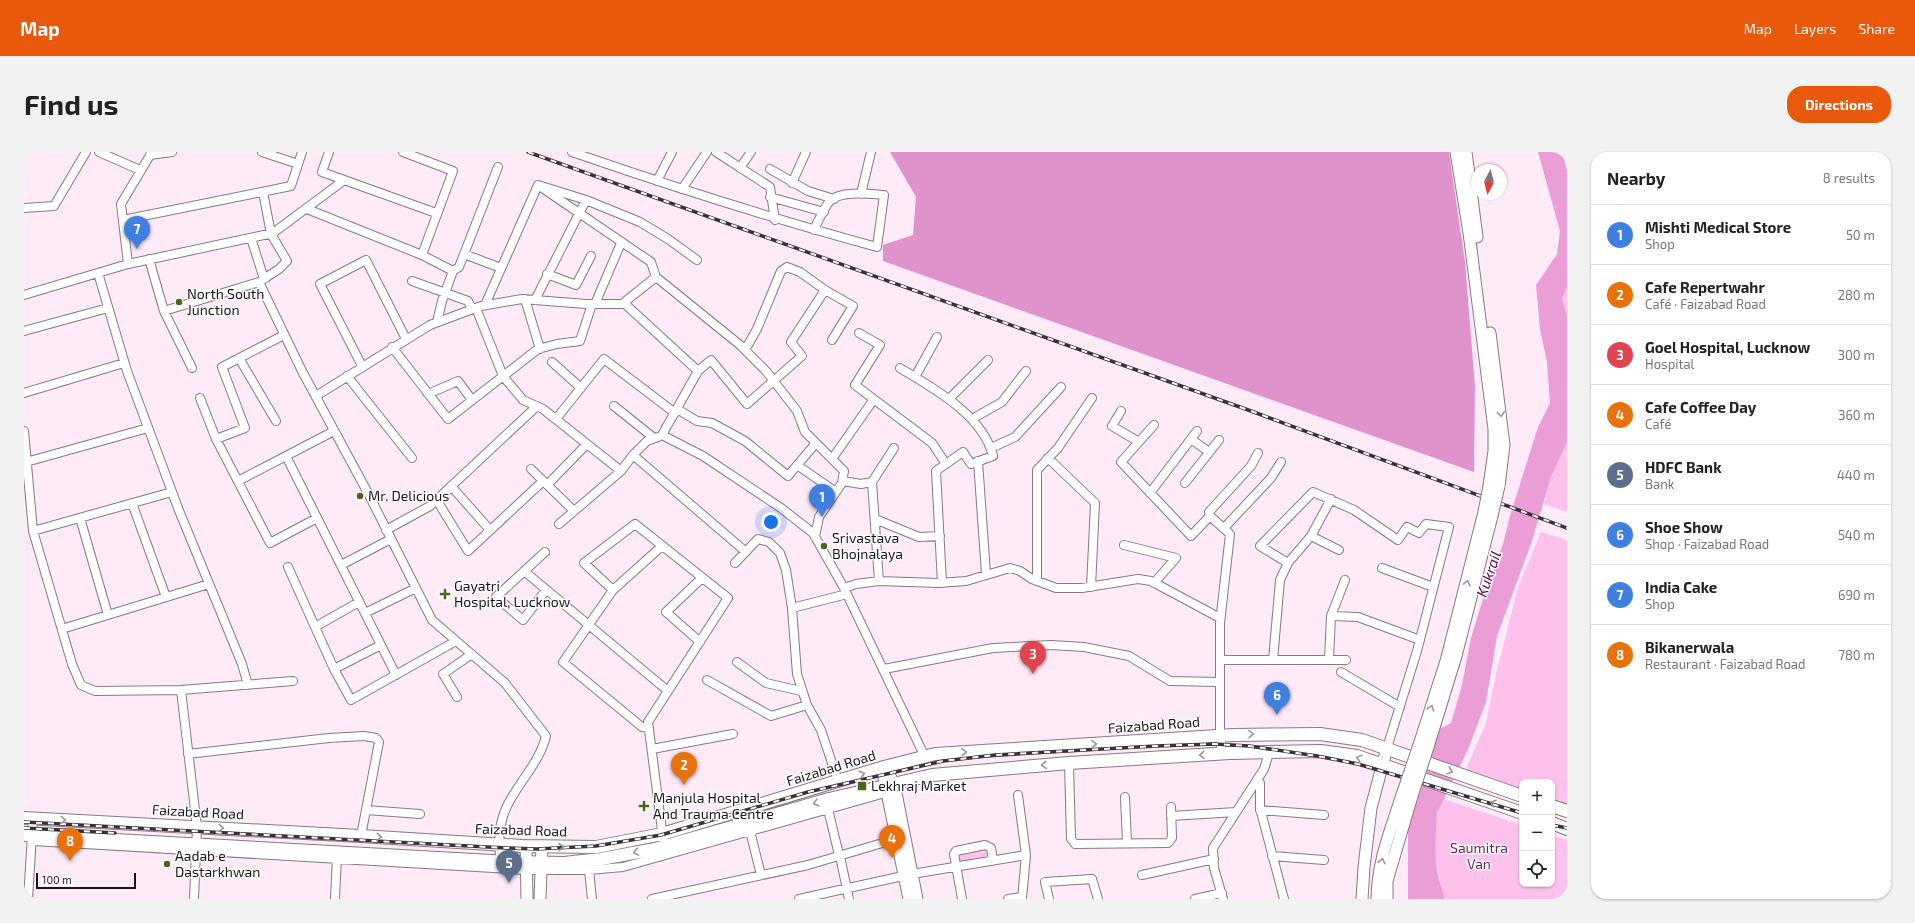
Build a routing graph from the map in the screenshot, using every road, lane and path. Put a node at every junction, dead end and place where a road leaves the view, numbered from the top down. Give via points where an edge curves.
1 (86, 152) edge
2 (99, 152) edge
3 (172, 152) edge
4 (262, 152) edge
5 (302, 152) edge
6 (328, 152) edge
7 (403, 152) edge
8 (572, 152) edge
9 (672, 152) edge
10 (707, 152) edge
11 (716, 152) edge
12 (751, 152) edge
13 (806, 152) edge
14 (871, 152) edge
15 (1456, 152) edge
16 (1466, 152) edge
17 (151, 153) edge
18 (298, 164) junction
19 (498, 167) dead end
20 (740, 168) junction
21 (1464, 168) junction
22 (770, 169) dead end
23 (140, 170) junction
24 (343, 181) junction
25 (658, 181) junction
26 (792, 183) junction
27 (538, 185) junction
28 (682, 189) junction
29 (263, 192) junction
30 (861, 194) junction
31 (770, 198) junction
32 (834, 199) junction
33 (586, 200) junction
34 (24, 208) edge
35 (307, 209) junction
36 (824, 212) junction
37 (436, 213) junction
38 (579, 213) junction
39 (123, 220) junction
40 (775, 220) junction
41 (814, 230) junction
42 (271, 234) junction
43 (251, 238) junction
44 (621, 243) junction
45 (464, 254) junction
46 (422, 255) junction
47 (591, 256) dead end
48 (149, 260) junction
49 (697, 260) dead end
50 (128, 264) junction
51 (501, 268) junction
52 (453, 271) junction
53 (98, 273) junction
54 (547, 274) junction
55 (656, 277) junction
56 (261, 280) junction
57 (412, 281) dead end
58 (825, 290) junction
59 (445, 292) junction
60 (24, 295) edge
61 (526, 300) junction
62 (535, 300) junction
63 (624, 303) junction
64 (593, 304) junction
65 (485, 305) junction
66 (108, 308) junction
67 (474, 308) junction
68 (164, 311) junction
69 (437, 322) junction
70 (24, 331) edge
71 (859, 333) dead end
72 (284, 335) junction
73 (937, 337) dead end
74 (406, 339) junction
75 (832, 340) dead end
76 (392, 348) junction
77 (540, 349) junction
78 (745, 350) junction
79 (239, 358) junction
80 (988, 360) dead end
81 (552, 362) dead end
82 (124, 363) junction
83 (362, 366) junction
84 (192, 368) dead end
85 (900, 368) dead end
86 (698, 372) junction
87 (1026, 372) dead end
88 (347, 376) junction
89 (504, 376) junction
90 (915, 377) junction
91 (773, 382) junction
92 (1061, 387) dead end
93 (581, 388) junction
94 (24, 393) edge
95 (428, 394) junction
96 (316, 396) junction
97 (200, 398) dead end
98 (1092, 398) dead end
99 (874, 399) junction
100 (949, 399) junction
101 (472, 400) junction
102 (537, 406) junction
103 (614, 406) dead end
104 (676, 411) junction
105 (1121, 411) dead end
106 (556, 419) junction
107 (972, 419) junction
108 (276, 421) dead end
109 (1154, 425) dead end
110 (148, 428) junction
111 (24, 431) edge
112 (334, 431) junction
113 (1197, 431) dead end
114 (662, 435) junction
115 (654, 438) junction
116 (216, 439) junction
117 (1191, 439) junction
118 (1219, 440) dead end
119 (1139, 442) junction
120 (816, 443) junction
121 (587, 444) junction
122 (894, 448) dead end
123 (991, 448) junction
124 (1209, 452) junction
125 (1258, 453) dead end
126 (633, 455) junction
127 (286, 456) junction
128 (412, 458) dead end
129 (1048, 458) junction
130 (832, 459) junction
131 (978, 461) junction
132 (26, 462) junction
133 (1281, 462) dead end
134 (946, 464) junction
135 (797, 465) junction
136 (531, 469) dead end
137 (621, 471) junction
138 (238, 481) junction
139 (842, 481) junction
140 (872, 482) junction
141 (545, 483) junction
142 (1185, 483) dead end
143 (451, 486) junction
144 (172, 492) junction
145 (836, 492) junction
146 (1150, 492) junction
147 (436, 499) junction
148 (1331, 499) junction
149 (132, 503) junction
150 (574, 511) junction
151 (1210, 516) junction
152 (80, 518) junction
153 (317, 518) junction
154 (875, 519) junction
155 (559, 524) dead end
156 (1224, 528) junction
157 (386, 530) junction
158 (490, 530) junction
159 (33, 531) junction
160 (940, 536) junction
161 (1311, 536) junction
162 (815, 537) junction
163 (391, 539) junction
164 (662, 546) junction
165 (1124, 546) dead end
166 (1339, 550) dead end
167 (545, 552) dead end
168 (746, 552) junction
169 (735, 563) dead end
170 (1288, 563) junction
171 (341, 565) junction
172 (288, 567) dead end
173 (1382, 568) dead end
174 (524, 571) junction
175 (986, 574) junction
176 (702, 578) junction
177 (1345, 580) dead end
178 (879, 581) junction
179 (1037, 581) junction
180 (942, 583) junction
181 (1154, 583) junction
182 (209, 584) junction
183 (1091, 587) junction
184 (1433, 587) junction
185 (416, 588) junction
186 (546, 590) junction
187 (613, 590) junction
188 (846, 591) junction
189 (166, 597) junction
190 (359, 602) junction
191 (792, 608) junction
192 (365, 613) junction
193 (108, 615) junction
194 (1331, 616) junction
195 (1220, 618) junction
196 (590, 624) junction
197 (314, 626) junction
198 (62, 630) junction
199 (1420, 640) junction
200 (456, 641) junction
201 (700, 642) junction
202 (380, 645) junction
203 (472, 654) junction
204 (1220, 660) junction
205 (1273, 660) junction
206 (1329, 660) junction
207 (1346, 660) dead end
208 (736, 662) dead end
209 (884, 669) junction
210 (334, 670) junction
211 (1341, 672) dead end
212 (396, 675) junction
213 (707, 680) dead end
214 (293, 681) dead end
215 (1220, 682) junction
216 (248, 685) junction
217 (181, 690) junction
218 (668, 691) junction
219 (801, 691) junction
220 (457, 697) dead end
221 (807, 705) junction
222 (1400, 707) junction
223 (649, 728) junction
224 (733, 734) dead end
225 (1220, 735) junction
226 (1387, 748) junction
227 (652, 749) junction
228 (1269, 753) junction
229 (188, 754) junction
230 (1222, 754) junction
231 (925, 757) junction
232 (1069, 763) junction
233 (1383, 765) junction
234 (884, 767) junction
235 (1257, 780) junction
236 (838, 782) junction
237 (890, 788) junction
238 (1018, 795) dead end
239 (1519, 795) edge
240 (1125, 797) dead end
241 (1555, 807) edge
242 (828, 809) junction
243 (366, 810) junction
244 (1260, 810) junction
245 (1567, 811) edge
246 (1236, 812) junction
247 (1519, 812) edge
248 (420, 814) dead end
249 (1324, 815) dead end
250 (28, 818) edge
251 (1555, 824) edge
252 (197, 827) junction
253 (1567, 828) edge
254 (750, 831) junction
255 (662, 834) junction
256 (361, 836) junction
257 (30, 837) edge
258 (896, 839) junction
259 (1127, 843) junction
260 (500, 845) junction
261 (526, 846) junction
262 (542, 846) junction
263 (664, 846) junction
264 (197, 848) junction
265 (1026, 855) junction
266 (337, 856) junction
267 (1272, 856) junction
268 (840, 858) junction
269 (1214, 858) junction
270 (993, 860) junction
271 (1324, 860) dead end
272 (500, 861) junction
273 (526, 866) junction
274 (542, 867) junction
275 (956, 867) junction
276 (589, 870) junction
277 (761, 875) junction
278 (908, 875) junction
279 (1142, 876) dead end
280 (1363, 888) junction
281 (847, 889) junction
282 (27, 896) edge
283 (1222, 896) edge
284 (1022, 898) edge
285 (194, 899) edge
286 (335, 899) edge
287 (527, 899) edge
288 (540, 899) edge
289 (592, 899) edge
290 (652, 899) edge
291 (799, 899) edge
292 (849, 899) edge
293 (909, 899) edge
294 (918, 899) edge
295 (962, 899) edge
296 (1008, 899) edge
297 (1049, 899) edge
298 (1098, 899) edge
299 (1195, 899) edge
300 (1284, 899) edge
301 (1357, 899) edge
302 (1362, 899) edge
303 (1377, 899) edge
304 (1387, 899) edge

1 - 34 street via 54,206
2 - 23 street
3 - 17 street
4 - 18 street
5 - 18 street
6 - 24 street via 322,172
7 - 37 street via 453,171
8 - 25 street
9 - 25 street
10 - 28 street
11 - 20 street
12 - 20 street
13 - 26 street
14 - 30 street
15 - 21 street
16 - 21 street
17 - 23 street
18 - 29 street via 291,186
19 - 45 street
20 - 31 street via 770,187
303 -> 21 street, bridge via 1377,880 1385,847 1459,616 1492,472 1493,423
21 -> 304 street, bridge via 1504,445 1499,486 1472,600 1404,817 1387,881
22 - 26 street
23 - 39 street via 122,204
24 - 35 street
24 - 37 street
25 - 28 street
26 - 32 street
27 - 33 street
27 - 38 street
27 - 51 street
28 - 40 street
29 - 39 street
29 - 42 street
30 - 32 street via 843,195
30 - 41 street via 884,195 877,247
31 - 36 street
31 - 40 street
32 - 36 street
33 - 38 street
33 - 49 street via 640,222 668,238
35 - 42 street
35 - 46 street
36 - 41 street
37 - 46 street
38 - 44 street
38 - 54 street
39 - 50 street
40 - 41 street
42 - 43 street
42 - 56 street via 287,261
43 - 48 street
43 - 56 street
44 - 55 street via 651,262
44 - 64 street
45 - 51 street
45 - 52 street via 459,267
46 - 52 street
47 - 54 street via 576,285
48 - 50 street
48 - 68 street
50 - 53 street
51 - 65 street
52 - 59 street
53 - 60 street
53 - 66 street
54 - 62 street
55 - 63 street
55 - 78 street
56 - 68 street
56 - 72 street
57 - 59 street
58 - 75 street via 853,306
58 - 78 street via 800,272 787,268 782,271
58 - 91 street via 791,342 802,356
59 - 67 street via 468,302
59 - 69 street
61 - 62 street
61 - 65 street
61 - 77 street
62 - 64 street
63 - 64 street
63 - 86 street
64 - 77 street via 580,342
65 - 67 street
66 - 70 street
66 - 82 street
67 - 69 street
67 - 89 street
68 - 84 street
69 - 74 street
71 - 99 street via 880,345 855,385
72 - 79 street
72 - 96 street
73 - 90 street
74 - 76 street
74 - 83 street via 366,260 320,284
76 - 83 street
76 - 95 street
77 - 89 street
78 - 91 street
79 - 108 street
79 - 116 street via 222,368 245,428
80 - 100 street
81 - 93 street
82 - 94 street
82 - 110 street
83 - 88 street
85 - 90 street
86 - 91 street via 711,360 747,404
86 - 104 street
87 - 107 street via 1002,402
88 - 96 street
88 - 128 street
89 - 101 street
89 - 102 street via 523,400
90 - 100 street
91 - 120 street via 797,411 805,432
92 - 123 street via 1015,437
93 - 104 street via 604,359
93 - 106 street
95 - 101 street via 458,381
95 - 101 street via 448,419
96 - 112 street
97 - 116 street
98 - 129 street via 1058,448
99 - 130 street
99 - 134 street via 932,443
100 - 107 street
102 - 106 street
102 - 143 street
103 - 115 street
104 - 114 street
104 - 135 street via 697,421 712,423 745,441 788,476
105 - 119 street via 1112,426
106 - 121 street
107 - 123 street
109 - 119 street
110 - 132 street
110 - 144 street
111 - 132 street
112 - 127 street
112 - 157 street
113 - 117 street
114 - 115 street
114 - 162 street via 703,456 781,508
115 - 126 street
116 - 138 street
117 - 124 street
117 - 146 street
118 - 124 street
119 - 146 street via 1121,462
120 - 130 street
120 - 135 street
121 - 137 street
121 - 141 street
122 - 140 street
123 - 131 street via 992,456
124 - 142 street
125 - 151 street via 1251,466 1209,512
126 - 137 street
126 - 168 street
127 - 138 street
127 - 153 street
129 - 179 street via 1037,470
129 - 183 street via 1095,503
130 - 139 street via 844,471
131 - 134 street via 971,464 962,452
131 - 175 street
132 - 159 street
133 - 156 street via 1271,478
134 - 160 street via 936,471
135 - 145 street
136 - 141 street
137 - 150 street
138 - 153 street via 270,543
139 - 140 street via 861,484
139 - 145 street
140 - 154 street
141 - 150 street
141 - 158 street
143 - 147 street
143 - 158 street
144 - 149 street
144 - 182 street
145 - 162 street via 819,517
146 - 151 street via 1191,536
147 - 157 street via 430,506
147 - 158 street via 468,551
148 - 161 street
148 - 170 street via 1313,492 1260,546
148 - 184 street via 1354,510 1398,540 1407,527 1419,533 1426,524 1449,527
149 - 152 street
149 - 189 street
150 - 155 street
151 - 156 street
152 - 159 street
152 - 193 street
153 - 171 street
154 - 160 street via 919,536
154 - 178 street
156 - 195 street via 1230,534
157 - 163 street
159 - 198 street
160 - 180 street
161 - 166 street
161 - 170 street
162 - 188 street
163 - 171 street
163 - 185 street
164 - 176 street
164 - 187 street
164 - 187 street via 635,524 584,563
165 - 181 street via 1176,558
167 - 174 street
168 - 169 street
168 - 191 street via 758,539 769,542 780,553 786,570
170 - 205 street via 1280,580
171 - 190 street
172 - 197 street
173 - 184 street
174 - 186 street
174 - 186 street via 496,597 522,620
175 - 179 street via 1010,568
175 - 180 street via 966,581
176 - 201 street via 728,598
176 - 201 street via 666,612
177 - 194 street
178 - 180 street
178 - 188 street via 856,584
179 - 183 street via 1056,588
181 - 183 street via 1138,579
181 - 195 street
182 - 189 street
182 - 216 street
184 - 199 street
185 - 192 street
185 - 200 street via 432,620
186 - 196 street
187 - 196 street
188 - 191 street
188 - 209 street
189 - 193 street
190 - 192 street
190 - 197 street
191 - 219 street via 797,674
192 - 202 street
193 - 198 street
194 - 199 street via 1358,617
194 - 206 street
195 - 204 street
196 - 218 street
196 - 223 street via 563,662 642,727
197 - 210 street
198 - 217 street via 81,685 95,691
199 - 222 street
200 - 203 street
200 - 212 street
201 - 218 street
202 - 210 street
202 - 212 street
203 - 220 street via 443,674
203 - 260 street via 505,683 546,736 544,746 531,771 512,799 500,824
204 - 205 street
204 - 215 street
205 - 206 street
206 - 207 street
208 - 219 street via 766,683
209 - 215 street via 993,648 1051,645 1084,647 1129,656 1170,681
209 - 231 street
210 - 212 street via 351,700
211 - 222 street
213 - 221 street via 771,716
214 - 216 street
215 - 225 street
216 - 217 street
217 - 229 street
218 - 223 street via 648,722
219 - 221 street
221 - 236 street via 821,730
222 - 226 street
223 - 227 street
224 - 227 street
225 -> 226 main road, Faizabad Road via 1320,734 1362,740
225 - 230 street
231 -> 225 main road, Faizabad Road via 935,754
226 - 233 street
226 -> 239 main road, Faizabad Road, bridge
227 - 255 street
228 - 230 main road, Faizabad Road
233 -> 228 main road, Faizabad Road via 1357,756 1321,752
228 - 235 street
229 - 243 street via 329,738 376,738 379,742
229 - 252 street
230 -> 232 main road, Faizabad Road
231 - 234 main road, Faizabad Road
232 -> 237 main road, Faizabad Road via 932,775
232 - 259 street via 1072,842
247 -> 233 main road, Faizabad Road, bridge
233 - 280 street via 1371,808
236 -> 234 main road, Faizabad Road
234 - 237 street
235 - 244 street via 1260,783
235 - 246 street
236 - 255 main road, Faizabad Road
237 - 242 street
237 - 258 street
237 -> 263 main road, Faizabad Road
237 - 278 street
238 - 265 street
240 - 259 street
241 - 245 main road
242 - 254 street
242 - 268 street
243 - 248 street
243 - 256 street
244 - 249 street
244 - 267 street
246 - 259 street via 1171,811 1171,842
246 - 269 street via 1213,848
250 -> 252 main road, Faizabad Road
250 - 257 street
251 - 253 main road
252 -> 256 main road, Faizabad Road
252 - 264 street
254 - 276 street via 623,867
254 - 277 street
262 -> 255 main road, Faizabad Road via 596,847
255 - 263 street
256 -> 260 main road, Faizabad Road
257 - 264 main road, Faizabad Road
257 - 282 street
258 - 268 street
258 - 278 street
260 - 261 main road, Faizabad Road
260 - 272 street
261 - 262 main road, Faizabad Road
261 - 273 street
262 - 274 street
263 -> 274 main road, Faizabad Road
264 - 266 main road, Faizabad Road
264 - 285 street
265 - 270 street
265 - 284 street
266 - 272 main road, Faizabad Road
266 - 273 street
266 - 286 street
267 - 271 street
267 - 300 street
268 - 277 street
268 - 281 street
269 - 279 street
269 - 283 street via 1214,868
270 - 275 street
270 - 275 street via 991,848 985,845 956,850
272 - 273 main road, Faizabad Road
273 - 274 main road, Faizabad Road
273 - 287 street
274 - 276 street
274 - 288 street
275 - 278 street
275 - 295 street
276 - 289 street
277 - 290 street
278 - 281 street
278 - 293 street
278 - 294 street
280 - 301 street
280 - 302 street
281 - 291 street
281 - 292 street
283 - 299 street
284 - 296 street
297 - 298 street via 1045,882 1092,879

